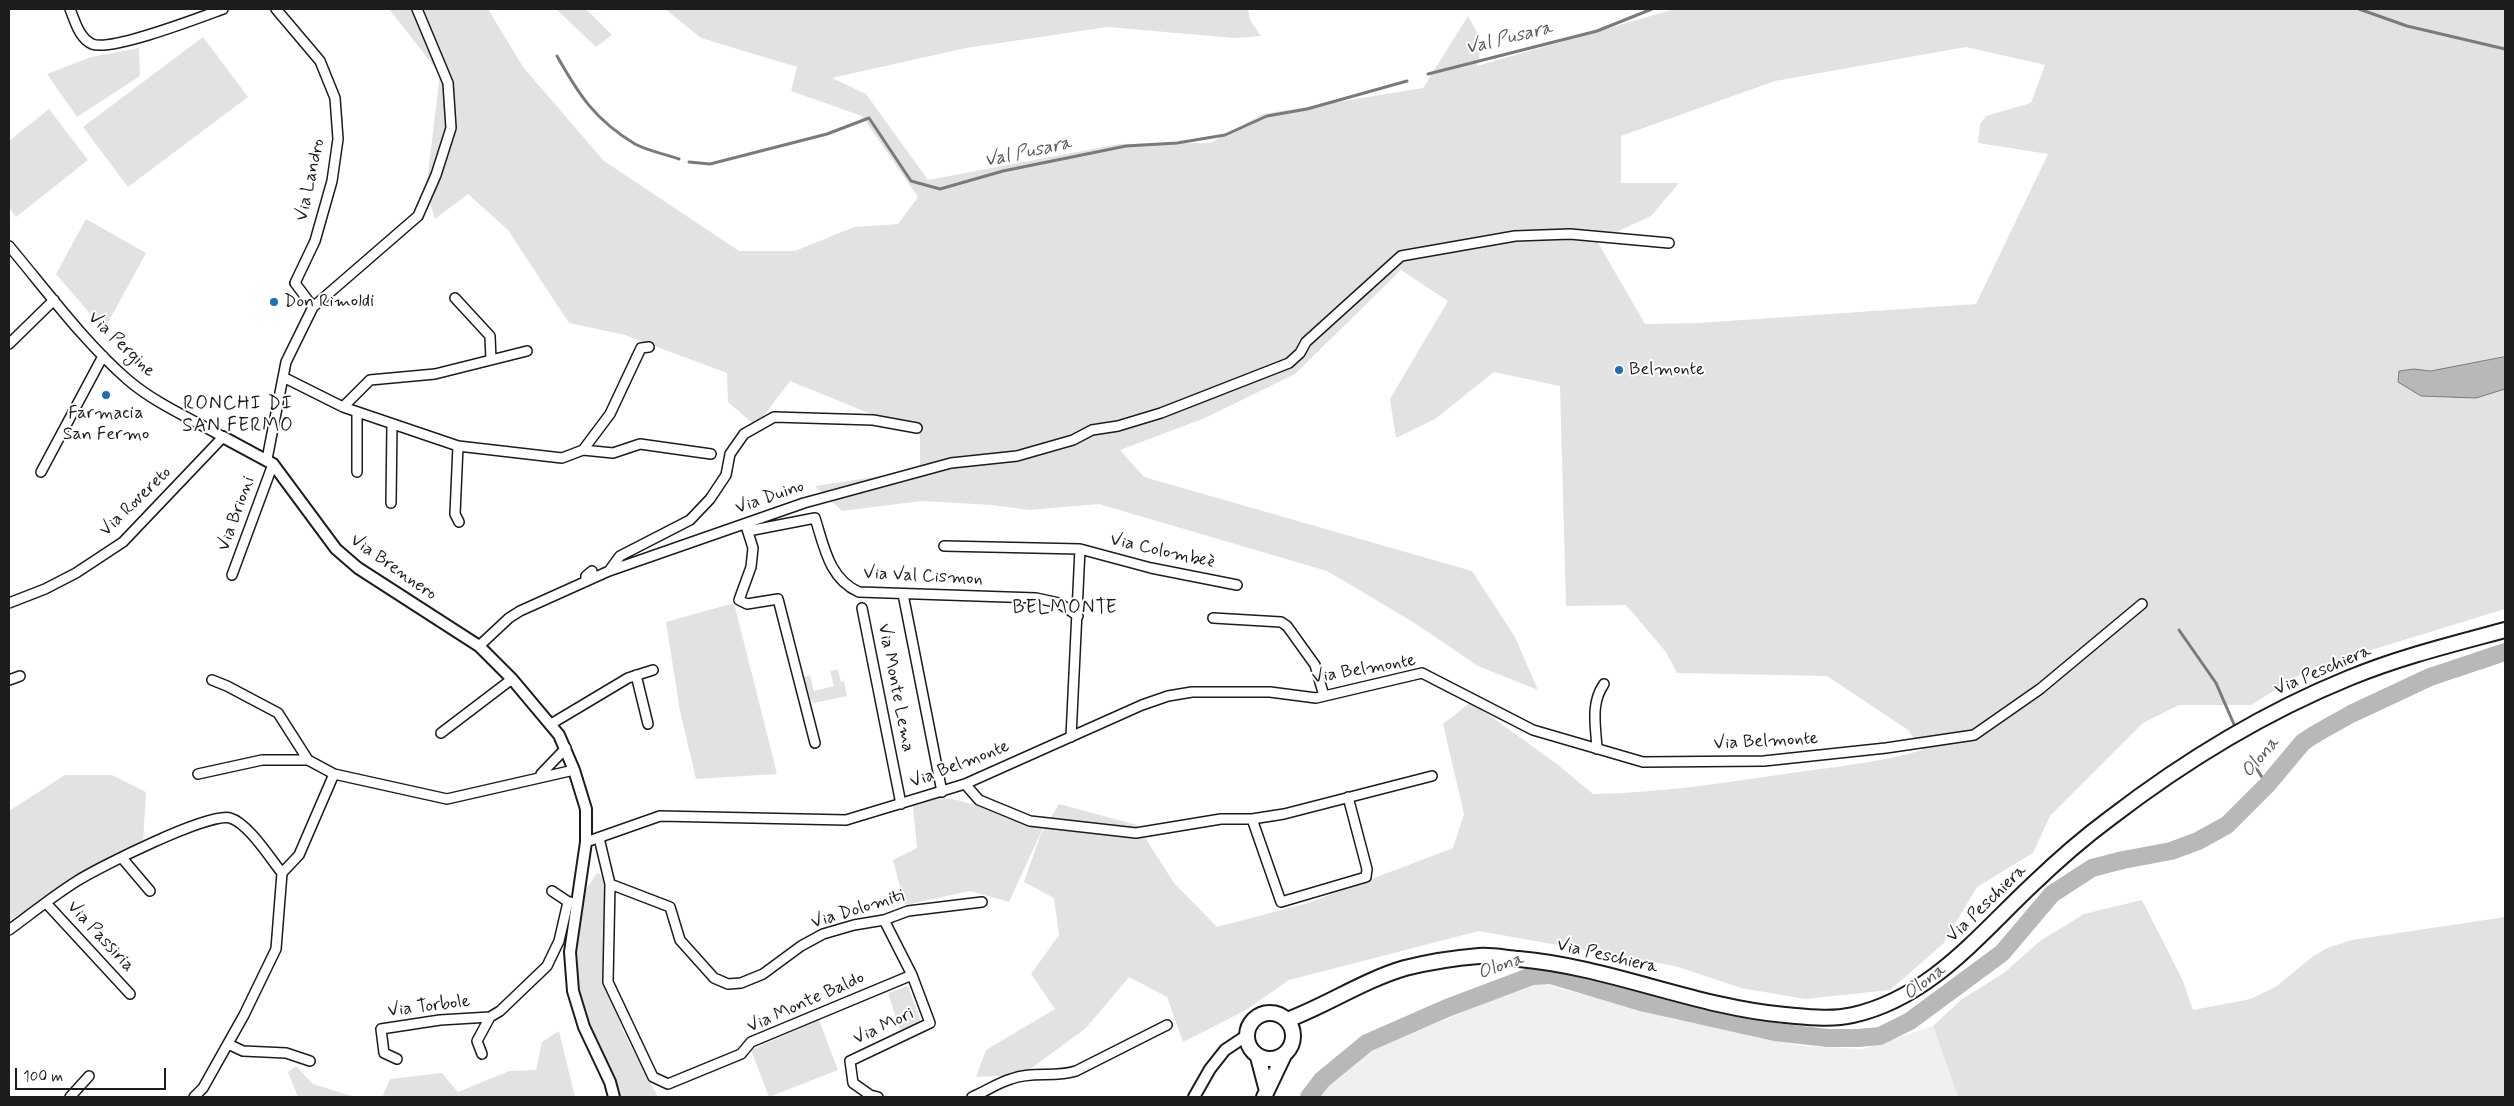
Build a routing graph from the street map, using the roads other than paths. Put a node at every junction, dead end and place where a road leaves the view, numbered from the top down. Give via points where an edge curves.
1 (70, 9) edge
2 (223, 9) edge
3 (276, 9) edge
4 (417, 9) edge
5 (1669, 243) dead end
6 (9, 246) edge
7 (455, 298) dead end
8 (54, 300) junction
9 (313, 307) junction
10 (9, 344) edge
11 (649, 348) dead end
12 (527, 351) dead end
13 (103, 356) junction
14 (491, 360) junction
15 (283, 377) junction
16 (344, 407) junction
17 (357, 412) junction
18 (392, 424) junction
19 (917, 428) dead end
20 (223, 436) junction
21 (458, 446) junction
22 (583, 450) junction
23 (711, 454) dead end
24 (270, 462) junction
25 (41, 472) dead end
26 (357, 472) dead end
27 (391, 503) dead end
28 (459, 522) dead end
29 (747, 527) junction
30 (944, 546) dead end
31 (1080, 549) junction
32 (592, 571) dead end
33 (609, 571) junction
34 (232, 575) dead end
35 (586, 581) junction
36 (1237, 585) dead end
37 (547, 592) dead end
38 (903, 594) junction
39 (9, 603) edge
40 (2142, 604) dead end
41 (862, 608) dead end
42 (1078, 616) junction
43 (508, 618) junction
44 (1214, 618) dead end
45 (2505, 630) edge
46 (479, 646) junction
47 (652, 670) dead end
48 (636, 675) junction
49 (20, 676) dead end
50 (512, 679) junction
51 (9, 680) edge
52 (212, 680) dead end
53 (1604, 684) dead end
54 (1324, 696) junction
55 (550, 724) junction
56 (648, 724) dead end
57 (441, 733) dead end
58 (1071, 737) junction
59 (815, 742) dead end
60 (566, 748) junction
61 (1597, 749) junction
62 (308, 760) junction
63 (574, 770) junction
64 (198, 774) dead end
65 (334, 774) junction
66 (1432, 776) dead end
67 (537, 777) junction
68 (965, 784) junction
69 (942, 792) junction
70 (1348, 797) junction
71 (901, 804) junction
72 (1252, 819) junction
73 (599, 838) junction
74 (586, 842) junction
75 (122, 858) junction
76 (282, 873) junction
77 (610, 884) junction
78 (150, 890) dead end
79 (552, 891) dead end
80 (982, 902) dead end
81 (46, 903) junction
82 (572, 903) junction
83 (884, 920) junction
84 (9, 930) edge
85 (912, 975) junction
86 (130, 994) dead end
87 (1311, 1012) junction
88 (490, 1017) junction
89 (1287, 1020) junction
90 (1167, 1025) dead end
91 (1293, 1036) junction
92 (1247, 1040) junction
93 (228, 1044) junction
94 (482, 1054) dead end
95 (1284, 1055) junction
96 (1258, 1057) junction
97 (397, 1059) dead end
98 (310, 1061) dead end
99 (88, 1076) dead end
100 (1265, 1094) edge
101 (70, 1097) edge
102 (194, 1097) edge
103 (614, 1097) edge
104 (878, 1097) edge
105 (972, 1097) edge
106 (1194, 1097) edge

1 - 2 street via 81,36 93,44 110,45
3 - 9 street, Via Landro via 320,61 335,98 338,139 332,181 315,241 295,283
4 - 9 street via 448,83 451,128 436,175 418,216
5 - 29 street, Via Duino via 1570,234 1515,236 1400,256 1306,342 1289,363 1161,413 1092,430 1073,440 1016,456 951,463 804,503
6 - 8 street, Via Pergine
7 - 14 street via 490,336
8 - 10 street
8 - 13 street, Via Pergine
9 - 15 street, Via Brioni via 286,362
11 - 22 street via 641,348 610,414
12 - 14 street
13 - 20 street, Via Pergine via 129,381 163,404
13 - 25 street
14 - 16 street via 436,374 370,380
15 - 16 street
15 - 24 street, Via Brioni
16 - 17 street
17 - 18 street
17 - 26 street
18 - 21 street
18 - 27 street
19 - 33 street via 873,420 774,417 744,434 730,454 726,475 690,520 620,556
20 - 24 street, Via Brennero
20 - 39 street, Via Rovereto via 123,542 45,589
21 - 22 street via 562,458
21 - 28 street via 455,514
22 - 23 street via 613,453 640,444
24 - 34 street, Via Brioni
24 - 46 street, Via Brennero via 336,550 358,568
29 - 33 street, Via Duino
29 - 38 street, Via Val Cismon via 815,518 836,576 859,592
29 - 59 street via 753,548 752,558 739,600 747,604 778,599
30 - 31 street, Via Colombeè
31 - 36 street, Via Colombeè via 1151,568
31 - 42 street
32 - 35 street via 586,576
33 - 35 street, Via Duino
35 - 43 street, Via Duino
37 - 43 street via 524,602
38 - 42 street, Via Val Cismon via 1036,598 1059,603
38 - 69 street
40 - 61 street, Via Belmonte via 2040,689 1974,735 1764,761 1642,762
41 - 71 street, Via Monte Lema
42 - 58 street
43 - 46 street, Via Duino
44 - 54 street via 1281,622 1287,626 1315,665
45 - 87 main road, Via Peschiera via 2428,650 2349,678 2226,739 2109,818 2032,884 1956,960 1895,1000 1853,1015 1820,1018 1754,1012 1572,966 1482,956 1404,969
46 - 50 street, Via Brennero
47 - 48 street
48 - 55 street
48 - 56 street
49 - 51 street
50 - 55 street, Via Brennero
50 - 57 street
52 - 62 street via 278,713
53 - 61 street via 1596,695
54 - 58 street, Via Belmonte via 1192,692 1142,705
54 - 61 street, Via Belmonte via 1422,673 1533,730
55 - 60 street, Via Brennero
58 - 68 street, Via Belmonte
60 - 63 street, Via Brennero
60 - 67 street
62 - 64 street via 262,760
62 - 65 street
63 - 67 street
63 - 74 street, Via Brennero via 586,809
65 - 67 street via 440,799
65 - 76 street via 299,855
66 - 70 street
68 - 69 street, Via Belmonte
68 - 72 street via 979,800 1030,822 1136,833 1221,818
69 - 71 street, Via Belmonte
70 - 72 street
70 - 72 street via 1368,869 1366,877 1281,902
71 - 73 street, Via Belmonte via 846,820 660,816
73 - 74 street, Via Belmonte
73 - 77 street
74 - 82 street, Via Brennero
75 - 76 street, Via Passiria via 216,817 229,817 239,822
75 - 78 street
75 - 81 street, Via Passiria via 78,881
76 - 93 street via 276,948
77 - 83 street, Via Dolomiti via 670,907 680,940 714,978 728,984 741,983 763,974 823,934
77 - 85 street, Via Monte Baldo via 608,982 652,1076 668,1084 741,1054 751,1042
79 - 82 street
80 - 83 street, Via Dolomiti via 908,911
81 - 84 street, Via Passiria
81 - 86 street, Via Passiria
82 - 88 street, Via Torbole via 547,966
82 - 103 street, Via Brennero via 570,952 573,991 584,1027
83 - 85 street, Via Mori
85 - 104 street, Via Mori via 930,1023 850,1061 853,1083
87 - 89 main road, Via Peschiera
87 - 91 main road, Via Peschiera
88 - 94 street, Via Torbole via 476,1041
88 - 97 street, Via Torbole via 381,1029 384,1053
89 - 91 main road
89 - 92 main road via 1275,1013 1262,1014 1251,1023
90 - 105 street via 1076,1071 1062,1076 1011,1078
91 - 95 main road, Via Peschiera
92 - 96 main road, Via Peschiera
92 - 106 street via 1224,1050
93 - 98 street via 243,1051 286,1053
93 - 102 street via 203,1088
95 - 96 main road via 1272,1060
95 - 100 main road, Via Peschiera
96 - 100 main road, Via Peschiera
99 - 101 street

